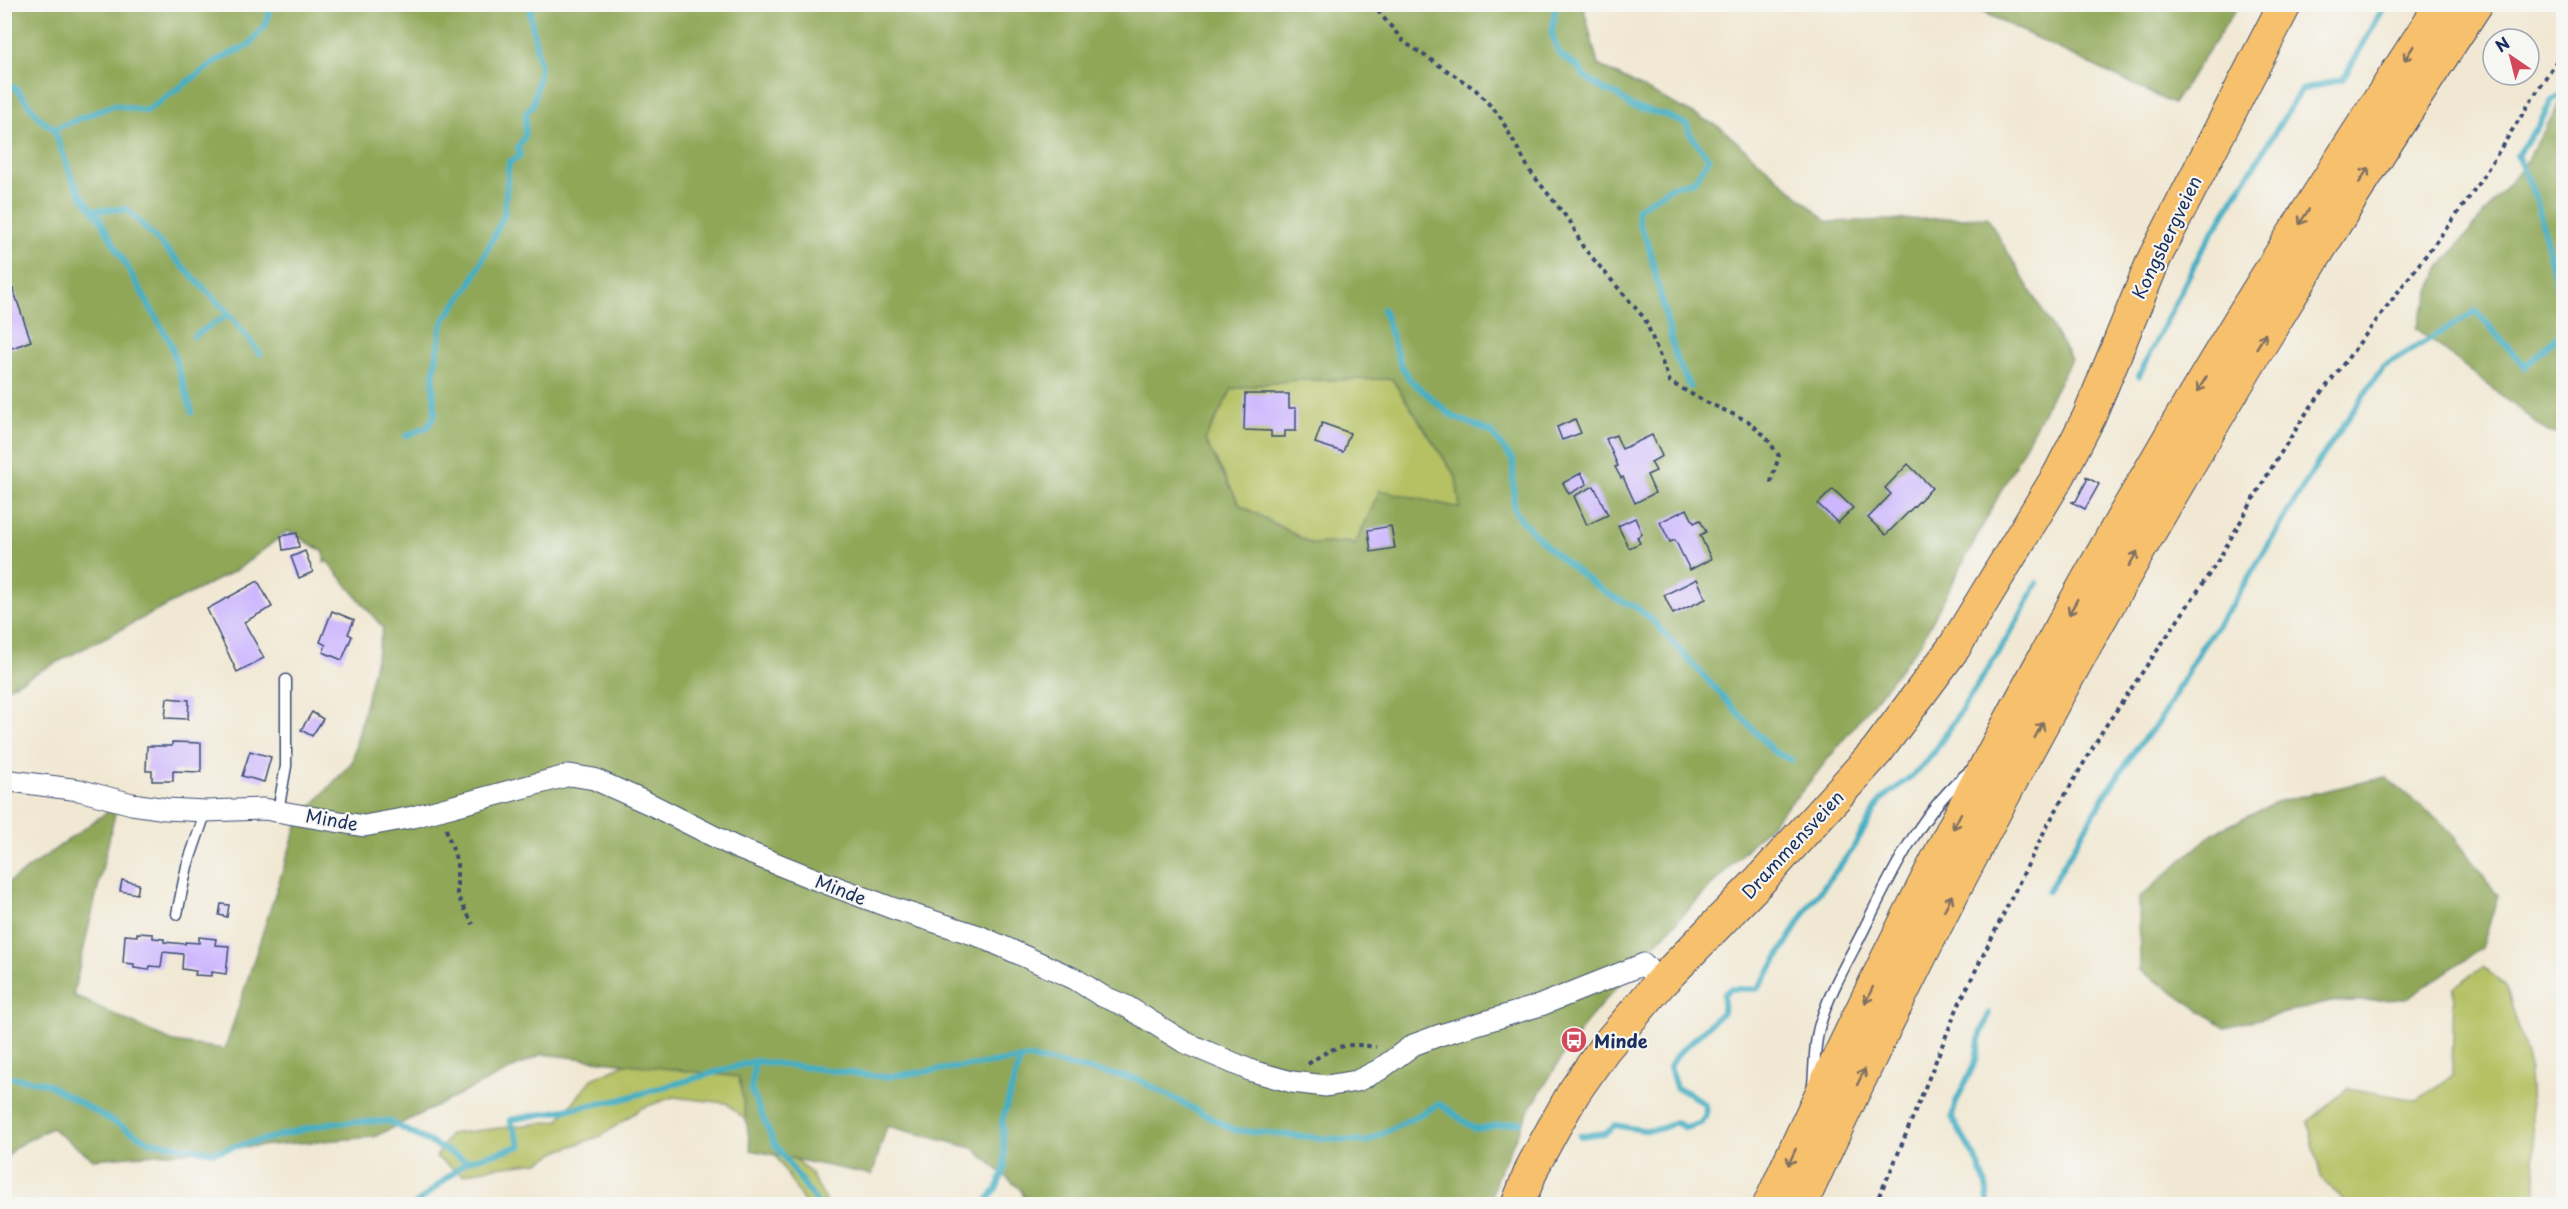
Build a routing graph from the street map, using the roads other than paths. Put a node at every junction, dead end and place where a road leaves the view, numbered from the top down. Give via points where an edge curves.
1 (2285, 4) edge
2 (2442, 4) edge
3 (2476, 4) edge
4 (2059, 475) joint
5 (286, 680) dead end
6 (1995, 751) junction
7 (4, 780) edge
8 (206, 811) junction
9 (278, 811) junction
10 (177, 914) dead end
11 (1652, 974) junction
12 (1814, 1110) junction
13 (1518, 1204) edge
14 (1770, 1204) edge
15 (1801, 1204) edge

1 - 4 main road, Kongsbergveien via 2154,259 2096,401
2 -> 6 main road via 2234,329 2095,567
15 -> 3 main road via 1970,860 2120,581 2282,307
4 - 11 main road, Drammensveien via 1955,646 1885,742 1762,878
5 - 9 lane via 286,766
6 -> 12 main road via 1910,912
6 - 12 lane via 1954,784 1896,864 1821,1022
7 - 8 street, Minde via 79,790 132,804
8 - 9 street, Minde
8 - 10 lane via 187,866
9 - 11 street, Minde via 364,826 413,817 570,775 594,779 735,847 892,908 979,936 1075,979 1184,1042 1252,1071 1292,1082 1326,1086 1356,1082 1413,1045 1440,1035
11 - 13 main road, Drammensveien via 1574,1092 1533,1166
12 -> 14 main road

